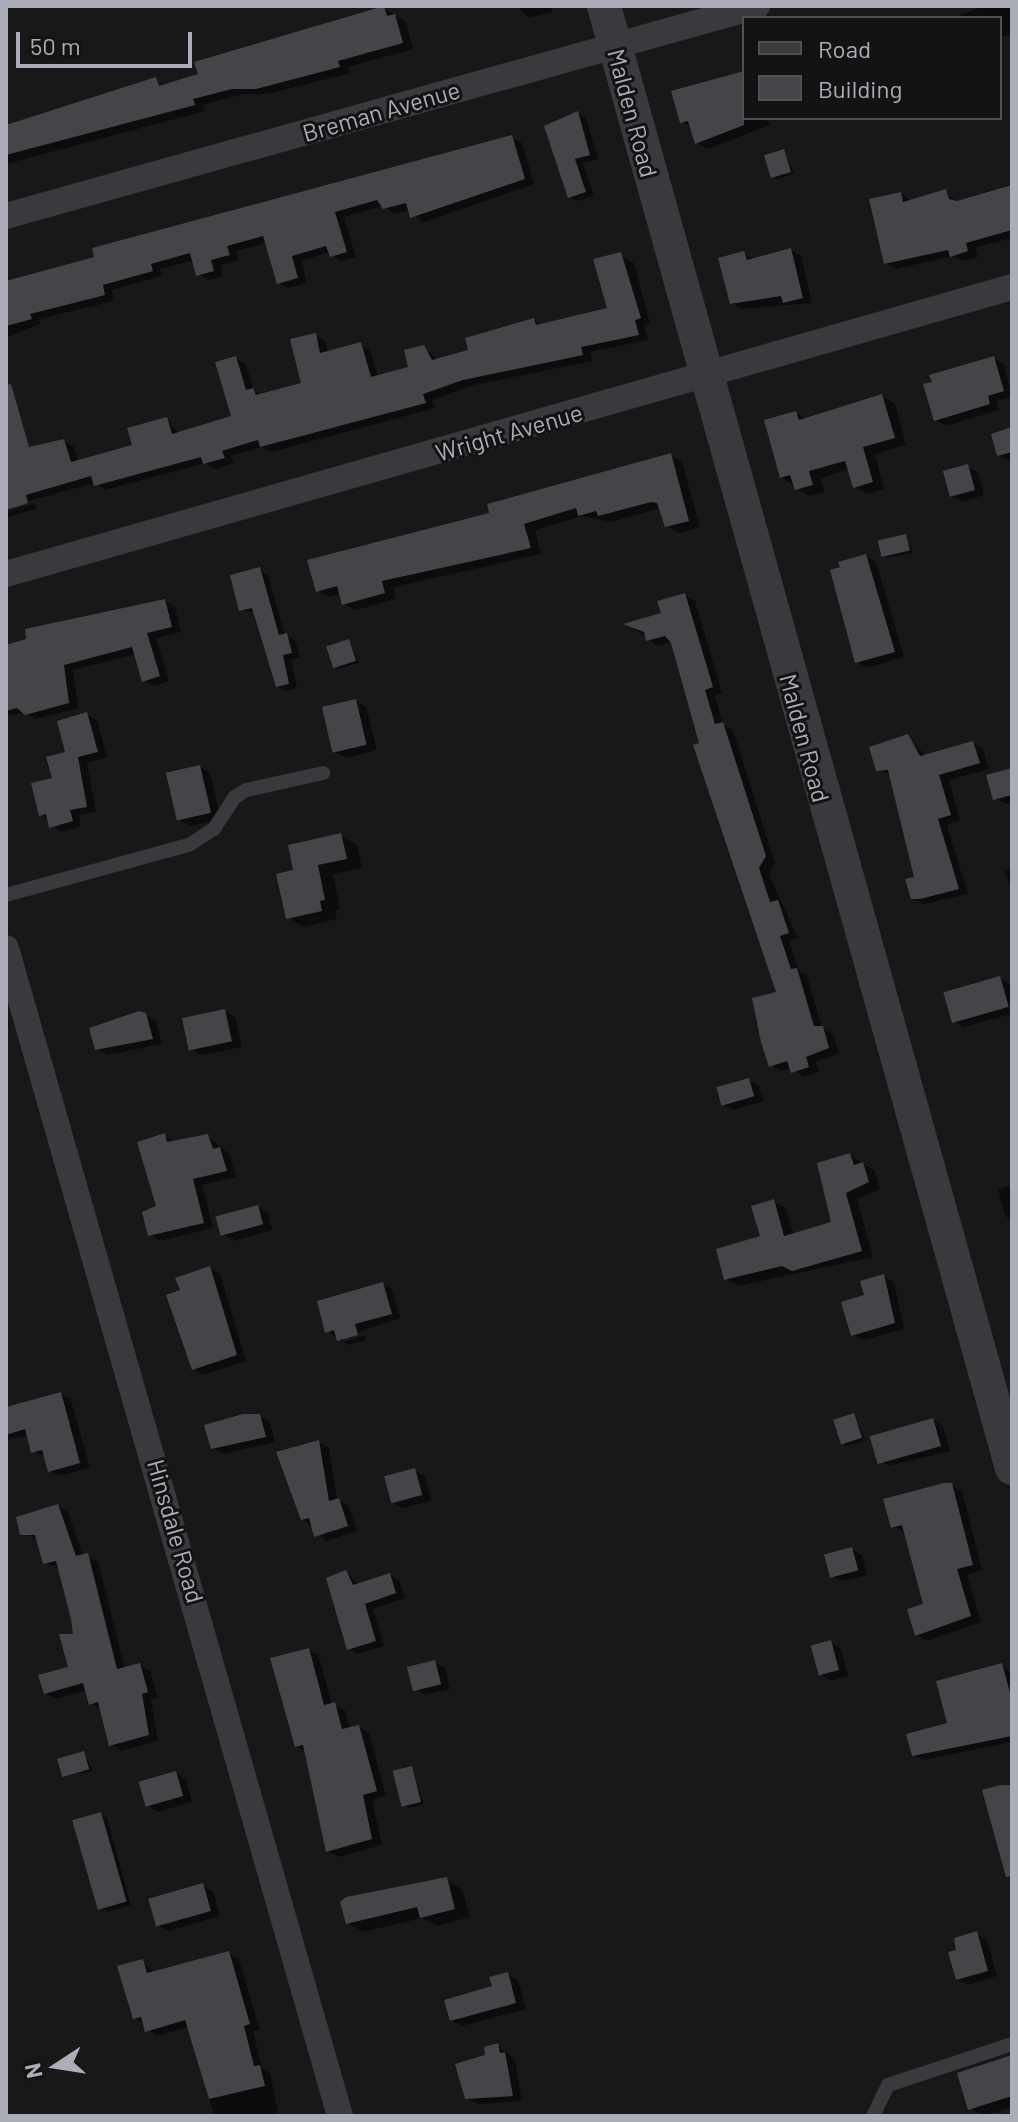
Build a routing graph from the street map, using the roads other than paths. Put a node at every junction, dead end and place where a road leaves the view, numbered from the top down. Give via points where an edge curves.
1 (604, 6) edge
2 (757, 6) edge
3 (615, 45) junction
4 (6, 216) edge
5 (1012, 287) edge
6 (706, 376) junction
7 (6, 574) edge
8 (323, 773) dead end
9 (6, 895) edge
10 (6, 948) edge
11 (1012, 1468) edge
12 (1012, 2044) edge
13 (340, 2116) edge
14 (873, 2116) edge

1 - 3 street, Malden Road
2 - 3 street, Breman Avenue
3 - 4 street, Breman Avenue
3 - 6 street, Malden Road
5 - 6 street, Wright Avenue
6 - 7 street, Wright Avenue
6 - 11 street, Malden Road
8 - 9 lane via 246,790 235,797 214,829 189,845
10 - 13 street, Hinsdale Road
12 - 14 lane via 888,2085

